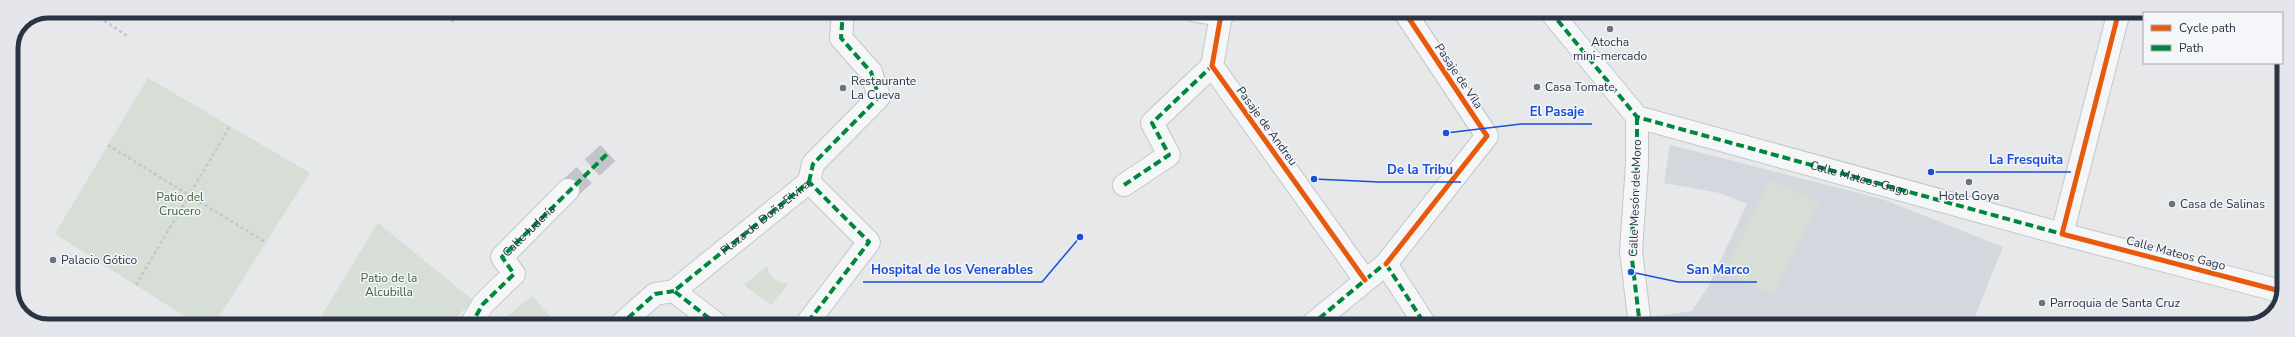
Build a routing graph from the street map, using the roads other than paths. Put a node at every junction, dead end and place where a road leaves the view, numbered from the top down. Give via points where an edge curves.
1 (842, 18) edge
2 (1223, 18) edge
3 (1409, 18) edge
4 (1559, 18) edge
5 (2117, 18) edge
6 (1212, 66) junction
7 (1637, 117) junction
8 (808, 182) junction
9 (1124, 185) dead end
10 (568, 190) tunnel mouth
11 (2062, 234) junction
12 (1386, 264) junction
13 (1365, 280) junction
14 (2277, 290) edge
15 (674, 291) junction
16 (474, 319) edge
17 (628, 319) edge
18 (709, 319) edge
19 (810, 319) edge
20 (1318, 319) edge
21 (1421, 319) edge
22 (1639, 319) edge

1 - 8 street via 841,38 871,72 879,97 813,164
2 - 6 street
3 - 12 street, Pasaje de Vila via 1487,136
4 - 7 street
5 - 11 street
6 - 9 street via 1152,124 1169,155
6 - 13 street, Pasaje de Andreu
7 - 11 street, Calle Mateos Gago
7 - 22 street, Calle Mesón del Moro via 1631,251
8 - 15 street, Plaza de Doña Elvira
8 - 19 street, Plaza de Doña Elvira via 869,242
10 - 16 street, Calle Judería via 502,257 514,274 483,304
11 - 14 street, Calle Mateos Gago
12 - 13 street
12 - 21 street
13 - 20 street
15 - 17 street via 655,294
15 - 18 street

